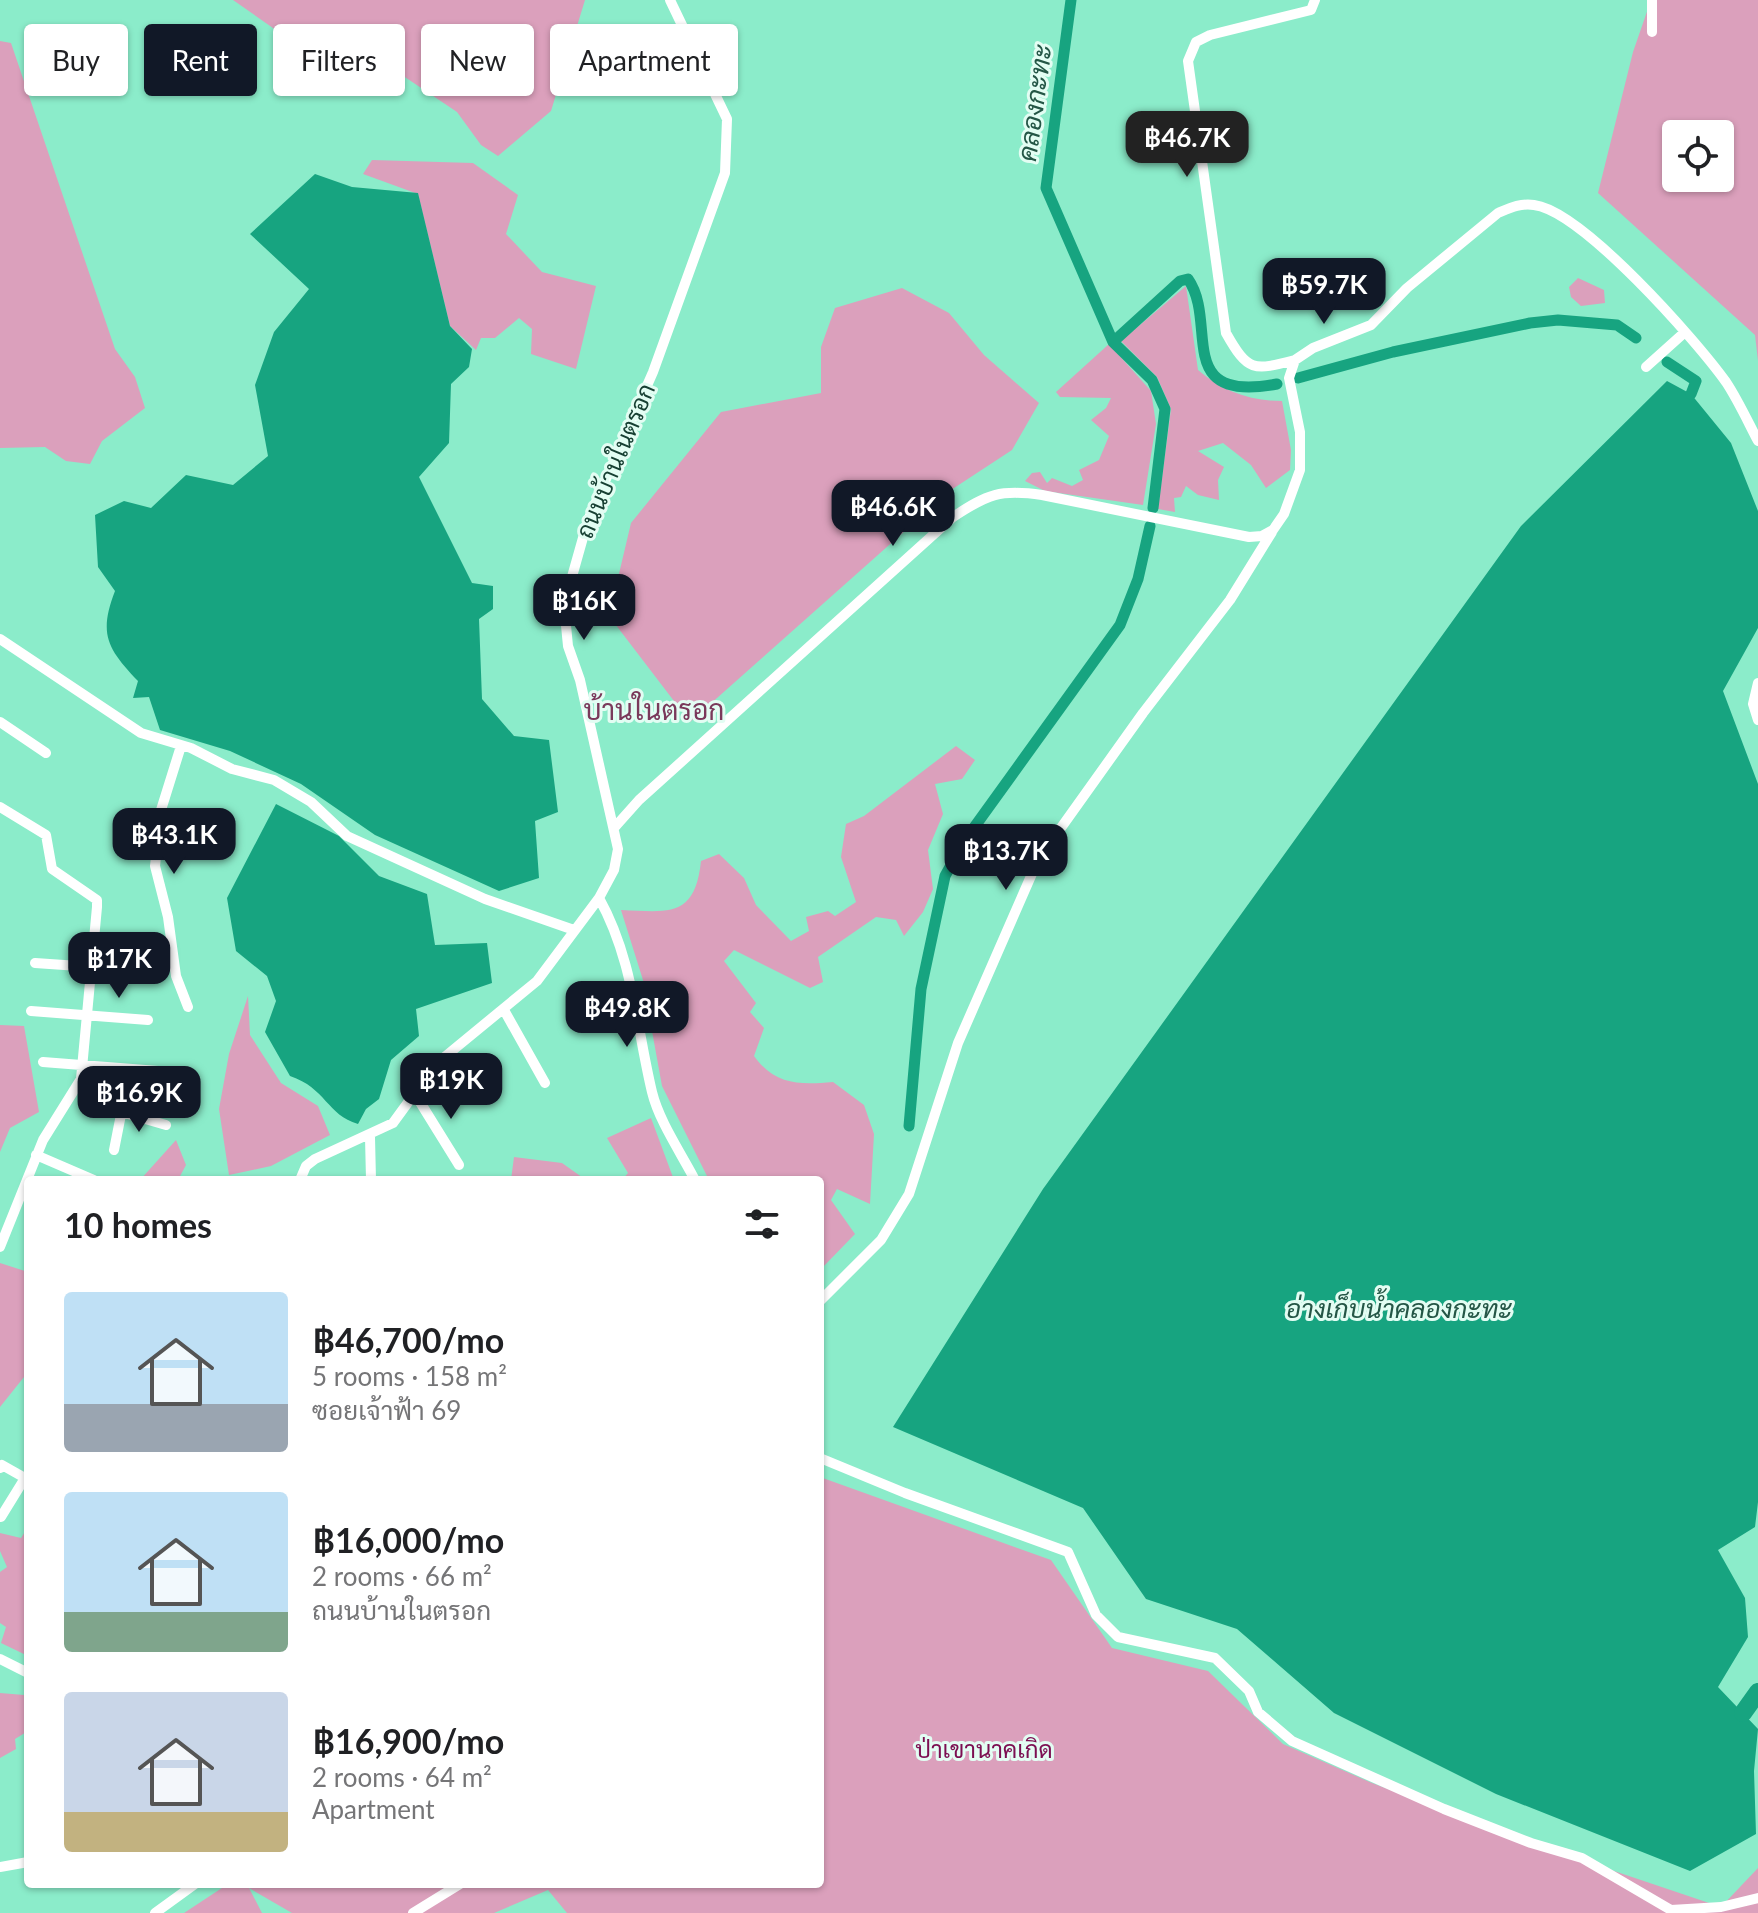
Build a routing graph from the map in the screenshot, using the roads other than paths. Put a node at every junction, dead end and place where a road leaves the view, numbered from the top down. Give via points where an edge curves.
1 (670, 0) edge
2 (1315, 0) edge
3 (1652, 0) edge
4 (1652, 32) dead end
5 (1685, 332) junction
6 (1295, 360) junction
7 (1646, 367) dead end
8 (1758, 441) edge
9 (1273, 530) junction
10 (0, 639) edge
11 (1758, 683) edge
12 (1758, 720) edge
13 (0, 722) edge
14 (181, 746) junction
15 (46, 753) dead end
16 (0, 807) edge
17 (614, 828) junction
18 (599, 898) junction
19 (574, 930) junction
20 (35, 963) dead end
21 (92, 967) junction
22 (108, 968) dead end
23 (188, 1007) dead end
24 (504, 1010) junction
25 (31, 1011) dead end
26 (88, 1015) junction
27 (148, 1020) dead end
28 (43, 1062) dead end
29 (84, 1066) junction
30 (130, 1069) junction
31 (158, 1071) dead end
32 (545, 1083) dead end
33 (415, 1094) junction
34 (121, 1112) junction
35 (166, 1125) dead end
36 (370, 1137) junction
37 (114, 1150) dead end
38 (36, 1155) junction
39 (459, 1165) dead end
40 (30, 1176) edge
41 (85, 1176) edge
42 (302, 1176) edge
43 (371, 1176) edge
44 (693, 1176) edge
45 (23, 1204) edge
46 (0, 1247) edge
47 (824, 1297) edge
48 (824, 1460) edge
49 (0, 1468) edge
50 (24, 1477) edge
51 (24, 1480) edge
52 (1, 1517) edge
53 (0, 1659) edge
54 (24, 1671) edge
55 (24, 1863) edge
56 (0, 1867) edge
57 (189, 1888) edge
58 (454, 1888) edge
59 (1758, 1898) edge
60 (155, 1913) edge
61 (413, 1913) edge

1 - 17 street, ถนนบ้านในตรอก via 721,103 729,131 725,173 653,372 588,520 564,605 568,646
2 - 6 street via 1311,10 1210,35 1196,42 1188,61 1226,333 1242,362 1261,369
3 - 4 street
5 - 6 street via 1604,249 1568,221 1535,205 1516,205 1498,213 1430,269 1371,325
5 - 7 street
5 - 8 street via 1727,383
6 - 9 street via 1289,378 1300,432 1300,470
9 - 17 street via 1249,537 1042,495 983,496 930,538
9 - 47 street via 1230,600 1038,860 958,1043 909,1194 881,1240
10 - 14 street via 141,733
11 - 12 street via 1753,704
13 - 15 street
14 - 19 street via 232,769 274,780 311,802 347,836 485,899
14 - 23 street via 161,810 155,866 176,976
16 - 21 street via 46,835 52,869 97,900
17 - 18 street, ถนนบ้านในตรอก via 616,860
18 - 19 street, ถนนบ้านในตรอก
18 - 44 street via 617,931 631,982 652,1096
19 - 24 street, ถนนบ้านในตรอก via 537,981
20 - 21 street
21 - 22 street
21 - 26 street
24 - 32 street
24 - 33 street, ถนนบ้านในตรอก via 436,1064
25 - 26 street
26 - 27 street
26 - 29 street
28 - 29 street
29 - 30 street
29 - 38 street
30 - 31 street
30 - 34 street
33 - 36 street, ถนนบ้านในตรอก via 393,1123
33 - 39 street
34 - 35 street
34 - 37 street
36 - 42 street, ถนนบ้านในตรอก via 315,1159
36 - 43 street
38 - 40 street
38 - 41 street
45 - 46 street
48 - 59 street via 1068,1552 1096,1615 1118,1637 1215,1658 1249,1691 1258,1712 1292,1741 1444,1809 1582,1858 1671,1910
49 - 50 street
51 - 52 street
53 - 54 street
55 - 56 street
57 - 60 street
58 - 61 street

